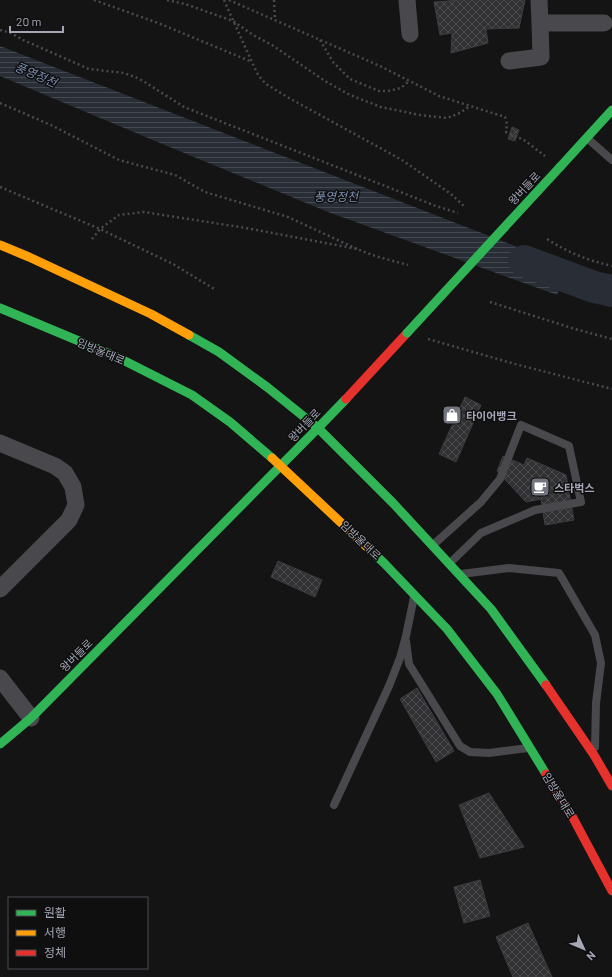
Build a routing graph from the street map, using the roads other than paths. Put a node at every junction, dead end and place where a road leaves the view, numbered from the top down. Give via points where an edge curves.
1 (407, 0) edge
2 (539, 0) edge
3 (540, 23) junction
4 (604, 23) dead end
5 (410, 34) dead end
6 (509, 60) dead end
7 (612, 110) edge
8 (587, 137) junction
9 (612, 160) edge
10 (0, 245) edge
11 (0, 308) edge
12 (318, 428) junction
13 (0, 443) edge
14 (281, 465) junction
15 (432, 545) junction
16 (449, 564) junction
17 (459, 574) junction
18 (0, 589) edge
19 (414, 594) junction
20 (406, 636) junction
21 (0, 678) edge
22 (30, 718) junction
23 (0, 744) edge
24 (530, 748) junction
25 (599, 759) junction
26 (612, 786) edge
27 (334, 805) dead end
28 (612, 891) edge

1 - 5 street
2 - 3 street
3 - 4 street
3 - 6 street via 541,57
7 - 8 main road, 왕버들로
8 - 9 lane
8 - 12 main road, 왕버들로, bridge
10 - 12 main road via 151,314 219,352
11 - 14 main road, 임방울대로 via 117,357 192,395 230,422
12 - 14 main road, 왕버들로
12 - 15 main road
13 - 18 street via 55,466 65,473 73,487 76,505 69,520
14 - 19 main road, 임방울대로
14 - 22 main road, 왕버들로
15 - 16 main road
15 - 16 lane via 481,502 500,479 521,425 569,446 581,502 535,510 482,533
16 - 17 main road
17 - 25 main road via 492,609
17 - 25 lane via 508,568 559,573 595,635 601,663 596,703
19 - 20 lane
19 - 24 main road, 임방울대로 via 447,629 496,694
20 - 24 lane via 409,664 460,746 470,752 489,753
20 - 27 lane via 389,686
21 - 22 street
22 - 23 main road, 왕버들로
24 - 28 main road, 임방울대로 via 572,816
25 - 26 main road

